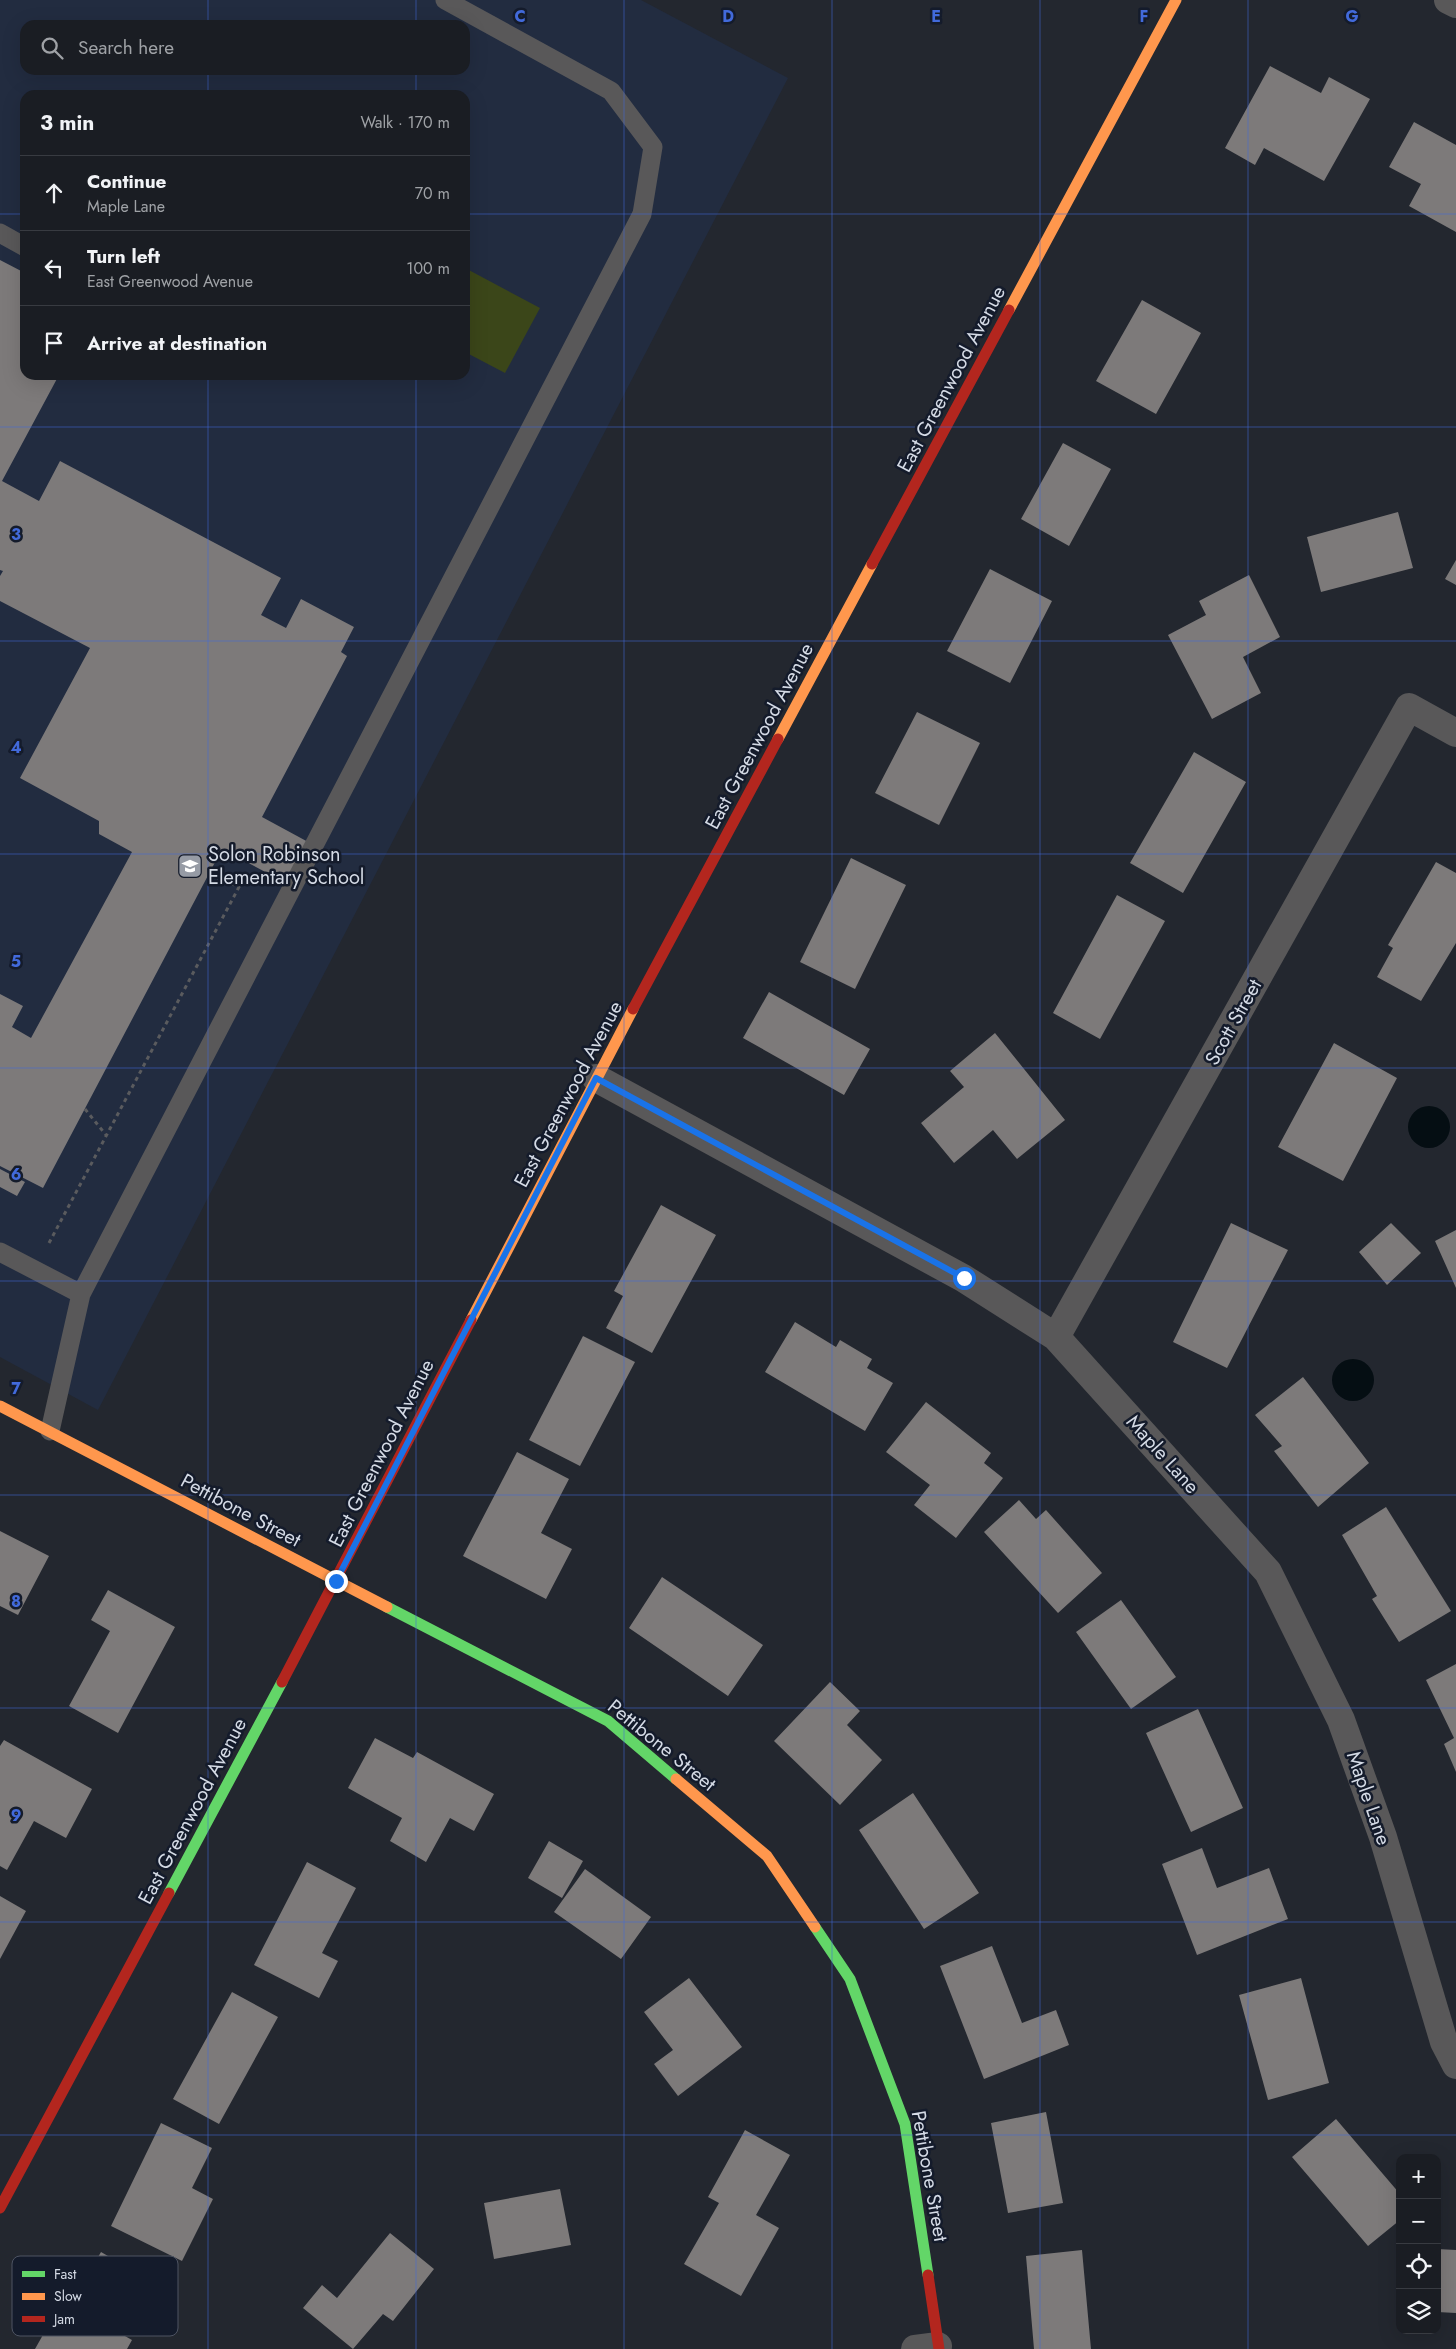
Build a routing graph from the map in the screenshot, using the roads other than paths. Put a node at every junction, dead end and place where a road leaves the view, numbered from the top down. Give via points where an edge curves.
1 (445, 0) edge
2 (1176, 0) edge
3 (1448, 0) edge
4 (1456, 4) edge
5 (0, 233) edge
6 (20, 244) edge
7 (1456, 733) edge
8 (596, 1078) junction
9 (0, 1252) edge
10 (81, 1294) junction
11 (1056, 1337) junction
12 (0, 1406) edge
13 (50, 1431) junction
14 (336, 1581) junction
15 (1456, 2065) edge
16 (0, 2208) edge
17 (931, 2348) edge

1 - 10 lane via 611,91 653,148 642,214
2 - 8 street, East Greenwood Avenue
3 - 4 street
5 - 6 lane
7 - 11 street, Scott Street via 1409,707
8 - 11 street, Maple Lane via 964,1278
8 - 14 street, East Greenwood Avenue
9 - 10 lane
10 - 13 lane
11 - 15 street, Maple Lane via 1268,1572 1341,1720 1383,1837 1444,2042
12 - 13 street, Pettibone Street
13 - 14 street, Pettibone Street
14 - 16 street, East Greenwood Avenue
14 - 17 street, Pettibone Street via 608,1721 767,1856 850,1979 905,2124

